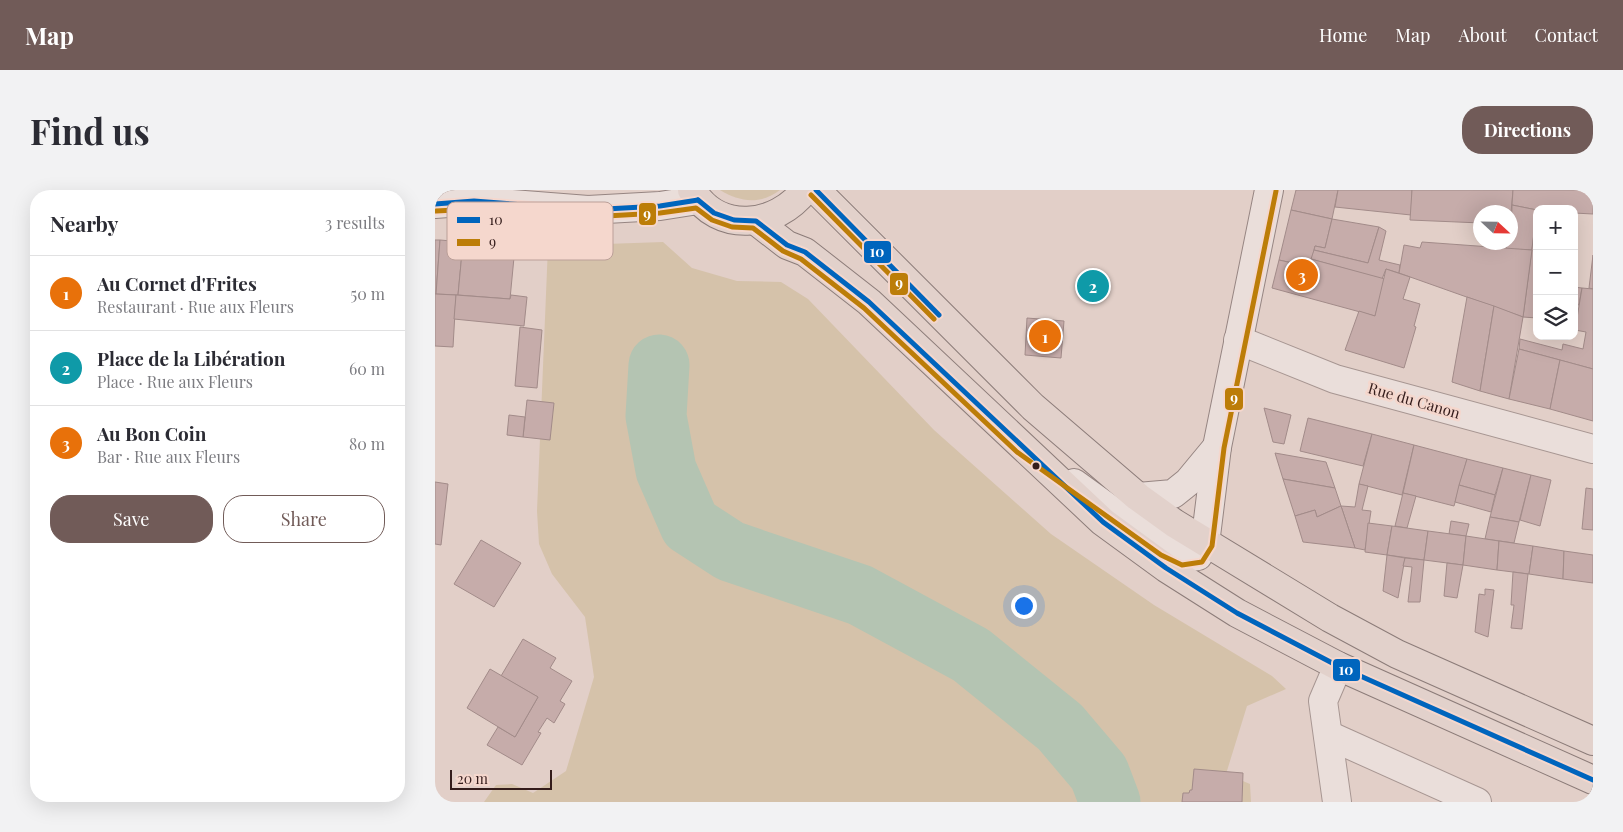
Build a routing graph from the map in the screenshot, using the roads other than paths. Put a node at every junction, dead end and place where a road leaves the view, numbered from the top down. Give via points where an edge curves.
1 (805, 190) edge
2 (816, 190) edge
3 (1269, 190) edge
4 (695, 195) edge
5 (461, 202) edge
6 (487, 202) edge
7 (613, 209) edge
8 (755, 221) junction
9 (1239, 340) junction
10 (1022, 447) junction
11 (1217, 447) junction
12 (1593, 449) edge
13 (1138, 497) junction
14 (1205, 544) junction
15 (1338, 666) junction
16 (1328, 735) junction
17 (1593, 741) edge
18 (1593, 780) edge
19 (1337, 802) edge
20 (1477, 802) edge

1 - 8 main road via 796,202 778,215
2 - 13 main road via 991,367
3 - 9 street
4 - 7 street via 660,206
4 - 8 main road via 715,213 734,220
5 - 6 street
8 - 10 main road via 787,245 805,252 869,302
9 - 11 street
9 - 12 street, Rue du Canon via 1335,379
10 - 14 street via 1165,549 1183,558 1198,556
10 - 15 main road via 1103,522 1167,568 1237,613
11 - 13 street via 1188,482 1173,494
11 - 14 street
13 - 14 main road
14 - 17 main road via 1397,654
15 - 16 street via 1323,701
15 - 18 main road
16 - 19 street
16 - 20 street

